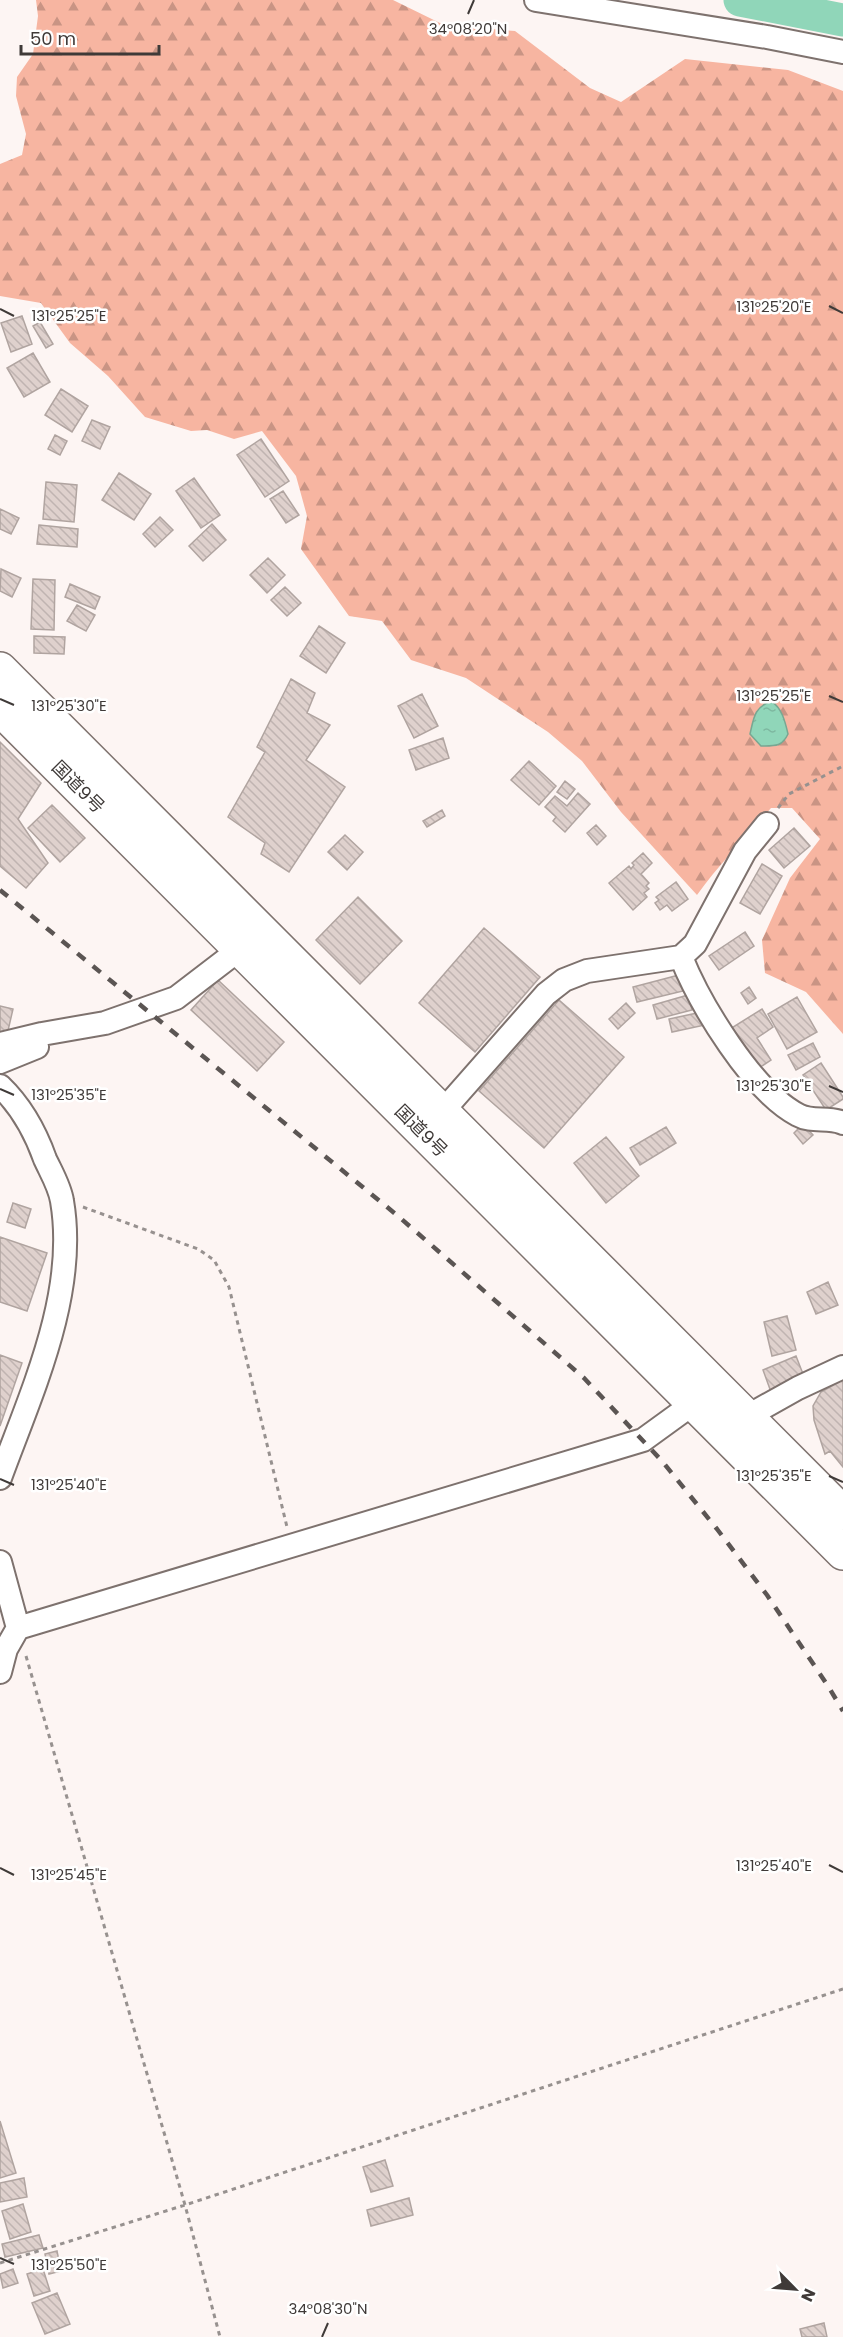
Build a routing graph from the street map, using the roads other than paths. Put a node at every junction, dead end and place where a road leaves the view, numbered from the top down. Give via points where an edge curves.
1 (536, 0) edge
2 (843, 52) edge
3 (0, 669) edge
4 (0, 709) edge
5 (766, 824) road end
6 (240, 949) junction
7 (681, 957) junction
8 (57, 1032) junction
9 (0, 1044) edge
10 (0, 1062) edge
11 (0, 1086) edge
12 (442, 1112) junction
13 (843, 1124) edge
14 (843, 1367) edge
15 (694, 1403) junction
16 (746, 1417) junction
17 (0, 1478) edge
18 (843, 1513) edge
19 (843, 1553) edge
20 (0, 1562) edge
21 (18, 1628) junction
22 (0, 1672) edge

1 - 2 street
3 - 12 highway, 国道9号
4 - 6 highway, 国道9号
5 - 7 street via 745,851 695,944
6 - 8 street via 176,998 105,1023
6 - 15 highway, 国道9号
7 - 12 street via 586,971 564,980 546,994
7 - 13 street via 693,986 733,1051 772,1095 799,1116 835,1119
8 - 9 street
8 - 10 street via 46,1043
11 - 17 street via 25,1115 62,1199 66,1256 58,1307
12 - 16 highway, 国道9号
14 - 16 street
15 - 19 highway, 国道9号
15 - 21 street via 643,1440
16 - 18 highway, 国道9号
20 - 21 street
21 - 22 street via 6,1649

